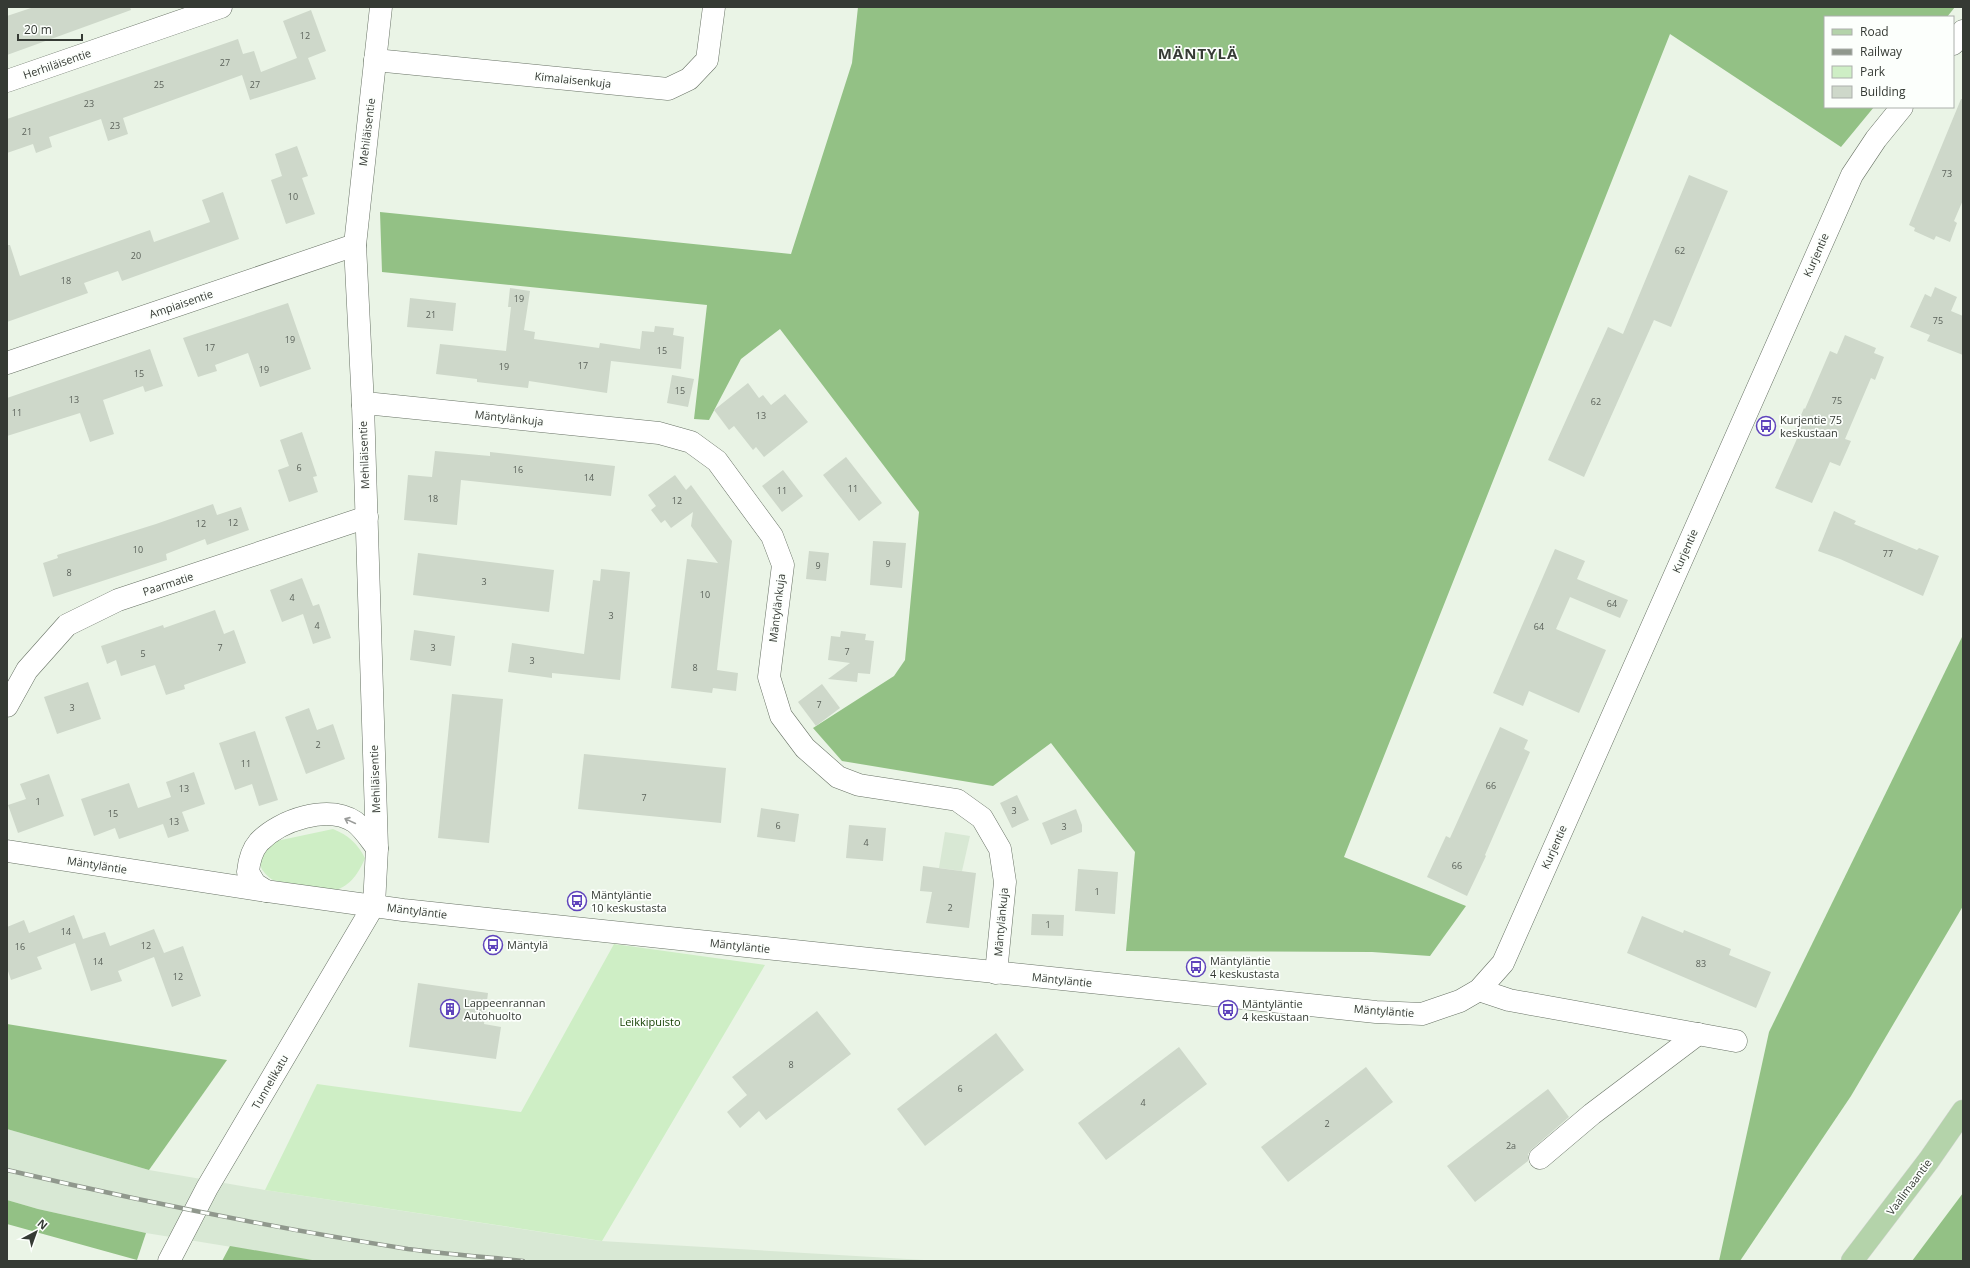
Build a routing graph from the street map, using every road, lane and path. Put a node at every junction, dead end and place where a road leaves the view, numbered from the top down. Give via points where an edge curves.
1 (221, 7) edge
2 (381, 7) edge
3 (714, 7) edge
4 (1963, 31) edge
5 (1954, 43) edge
6 (376, 60) junction
7 (7, 81) edge
8 (1901, 108) edge
9 (355, 246) junction
10 (7, 363) edge
11 (363, 405) junction
12 (367, 517) junction
13 (7, 706) edge
14 (377, 848) junction
15 (7, 851) edge
16 (266, 891) junction
17 (374, 905) junction
18 (996, 973) junction
19 (1475, 993) junction
20 (1698, 1034) junction
21 (1736, 1040) dead end
22 (1963, 1111) edge
23 (1540, 1158) dead end
24 (169, 1261) edge
25 (1852, 1261) edge

1 - 7 street, Herhiläisentie
2 - 6 street, Mehiläisentie
3 - 6 street, Kimalaisenkuja via 707,60 689,79 668,89
4 - 5 street
6 - 9 street, Mehiläisentie
8 - 19 street, Kurjentie via 1852,175 1503,963
9 - 10 street, Ampiaisentie
9 - 11 street, Mehiläisentie
11 - 12 street, Mehiläisentie
11 - 18 street, Mäntylänkuja via 376,404 658,433 691,442 717,461 772,536 783,565 768,677 781,716 805,748 838,777 859,785 958,800 982,818 1000,849 1005,882
12 - 13 street, Paarmatie via 118,600 67,625 27,670
12 - 14 street, Mehiläisentie
14 -> 16 street via 354,822 341,817 313,815 286,823 271,831 258,843 250,858 248,872 255,884
14 - 17 street, Mehiläisentie
15 - 16 street, Mäntyläntie
16 - 17 street, Mäntyläntie
17 - 18 street, Mäntyläntie
17 - 24 street, Tunnelikatu via 207,1188
18 - 19 street, Mäntyläntie via 1376,1012 1422,1014
19 - 20 street
20 - 21 street
20 - 23 street via 1592,1114
22 - 25 main road, Vaalimaantie

